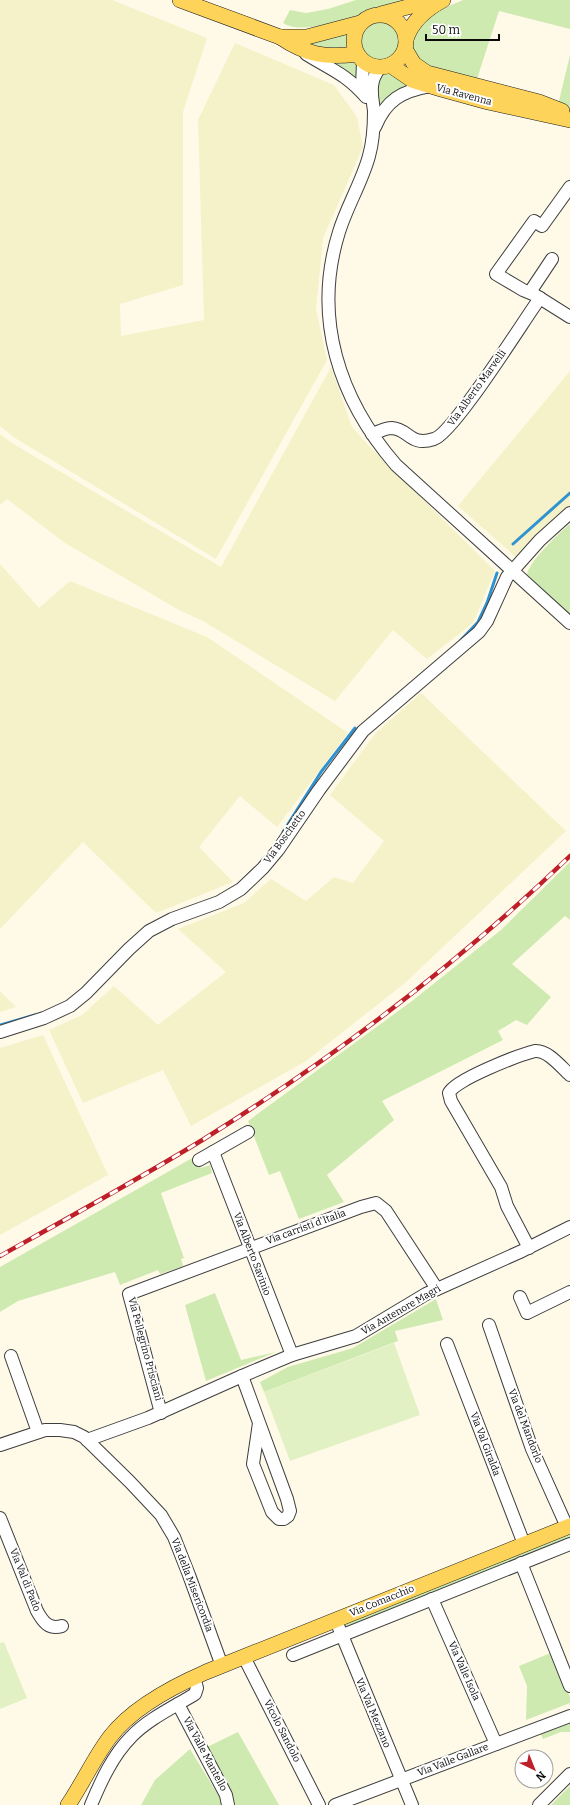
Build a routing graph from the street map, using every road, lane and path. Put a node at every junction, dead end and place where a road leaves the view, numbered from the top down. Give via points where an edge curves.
1 (180, 0) edge
2 (434, 0) edge
3 (443, 0) edge
4 (381, 14) junction
5 (360, 23) junction
6 (280, 37) junction
7 (405, 44) junction
8 (294, 47) junction
9 (360, 58) junction
10 (385, 66) junction
11 (430, 86) junction
12 (366, 96) junction
13 (544, 110) junction
14 (374, 113) junction
15 (570, 115) edge
16 (570, 120) edge
17 (373, 132) junction
18 (570, 187) edge
19 (552, 259) dead end
20 (535, 295) junction
21 (570, 317) edge
22 (372, 434) junction
23 (570, 513) edge
24 (513, 571) junction
25 (570, 623) edge
26 (0, 1032) edge
27 (570, 1075) edge
28 (248, 1132) dead end
29 (213, 1152) junction
30 (200, 1160) dead end
31 (570, 1227) edge
32 (250, 1248) junction
33 (529, 1248) junction
34 (437, 1289) junction
35 (570, 1292) edge
36 (520, 1297) dead end
37 (489, 1324) dead end
38 (447, 1344) dead end
39 (11, 1356) dead end
40 (292, 1356) junction
41 (242, 1376) junction
42 (162, 1413) junction
43 (259, 1424) junction
44 (38, 1432) junction
45 (87, 1440) junction
46 (0, 1445) edge
47 (282, 1484) junction
48 (263, 1491) junction
49 (0, 1518) edge
50 (568, 1526) edge
51 (524, 1544) junction
52 (570, 1544) edge
53 (521, 1563) junction
54 (432, 1599) junction
55 (336, 1620) junction
56 (62, 1626) dead end
57 (341, 1635) junction
58 (293, 1656) dead end
59 (244, 1657) junction
60 (222, 1666) junction
61 (194, 1677) junction
62 (570, 1686) edge
63 (178, 1704) junction
64 (570, 1716) edge
65 (496, 1744) junction
66 (570, 1774) edge
67 (401, 1780) junction
68 (72, 1802) edge
69 (90, 1805) edge
70 (228, 1805) edge
71 (319, 1805) edge
72 (335, 1805) edge
73 (412, 1805) edge
74 (539, 1805) edge

1 - 6 main road, Via Ravenna
2 - 4 main road
3 - 7 main road via 426,10 419,18 409,32
4 - 5 main road, Via Ravenna via 369,16
4 - 7 main road, Via Ravenna via 398,21 402,27
5 - 6 main road, Via Ravenna via 307,37
5 - 9 main road via 353,40
6 - 8 main road, Via Ravenna
7 - 10 main road via 399,59
7 - 13 main road, Via Ravenna via 414,64 427,73
8 - 9 main road, Via Ravenna via 324,56
8 - 12 street via 343,74
9 - 10 main road, Via Ravenna via 369,65
9 - 12 street via 362,86
10 - 11 main road, Via Ravenna
10 - 14 street via 373,81
11 - 13 main road, Via Ravenna via 488,102
11 - 17 street via 416,88 397,97 383,110
12 - 14 street
13 - 15 main road, Via Ravenna
13 - 16 main road, Via Ravenna
14 - 17 street
17 - 22 street via 366,167 336,240 328,299 331,336 338,365 348,393
18 - 20 street via 542,226 534,221 496,274
19 - 20 street, Via Alberto Marvelli
20 - 21 street
20 - 22 street, Via Alberto Marvelli via 473,396 440,436 428,441 413,440 392,428
22 - 24 street via 405,474
23 - 24 street, Via Boschetto
24 - 25 street
24 - 26 street, Via Boschetto via 504,582 487,621 479,632 363,731 278,850 247,883 228,898 172,919 149,931 70,1006 44,1018
27 - 33 street via 547,1054 535,1051 493,1066 454,1086 449,1093 451,1101 501,1187 507,1206
28 - 29 street
29 - 30 street
29 - 32 street, Via Alberto Savinio
31 - 33 street, Via Antenore Magri
32 - 34 street, Via carristi d'Italia via 361,1206 376,1203 382,1207
32 - 40 street, Via Alberto Savinio
32 - 42 street, Via Pellegrino Prisciani via 129,1294
33 - 34 street, Via Antenore Magri
34 - 40 street, Via Antenore Magri via 356,1336
35 - 36 street via 528,1313
37 - 50 street, Via del Mandorlo via 532,1449
38 - 51 street, Via Val Giralda
39 - 44 street
40 - 41 street
41 - 42 street
41 - 43 street
42 - 45 street
43 - 47 street
43 - 48 street via 253,1464
44 - 45 street, Via della Misericordia via 55,1429 70,1431
44 - 46 street, Via della Misericordia
45 - 60 street, Via della Misericordia via 141,1493 165,1521 177,1544
47 - 48 street
47 - 48 street via 290,1511 284,1519 279,1519 272,1512
49 - 56 street, Via Val di Pado via 37,1611 50,1627
50 - 51 main road, Via Comacchio
51 - 55 main road, Via Comacchio
52 - 53 street, Via Comacchio
53 - 54 street, Via Comacchio
53 - 62 street
54 - 57 street, Via Comacchio
54 - 65 street, Via Valle Isola
55 - 57 street, Via Val Mezzano
55 - 59 main road, Via Comacchio
57 - 58 street, Via Comacchio
57 - 67 street, Via Val Mezzano
59 - 60 main road, Via Comacchio
59 - 71 street, Vicolo Sandolo
60 - 61 main road, Via Comacchio
61 - 63 street via 197,1690 195,1694
61 - 68 main road, Via Comacchio via 138,1711 116,1729 99,1752
63 - 69 street via 139,1729 124,1744
63 - 70 street, Via Valle Mantello via 226,1795
64 - 65 street, Via Valle Gallare
65 - 67 street, Via Valle Gallare
66 - 74 street
67 - 72 street, Via Valle Gallare
67 - 73 street, Via Val Mezzano

